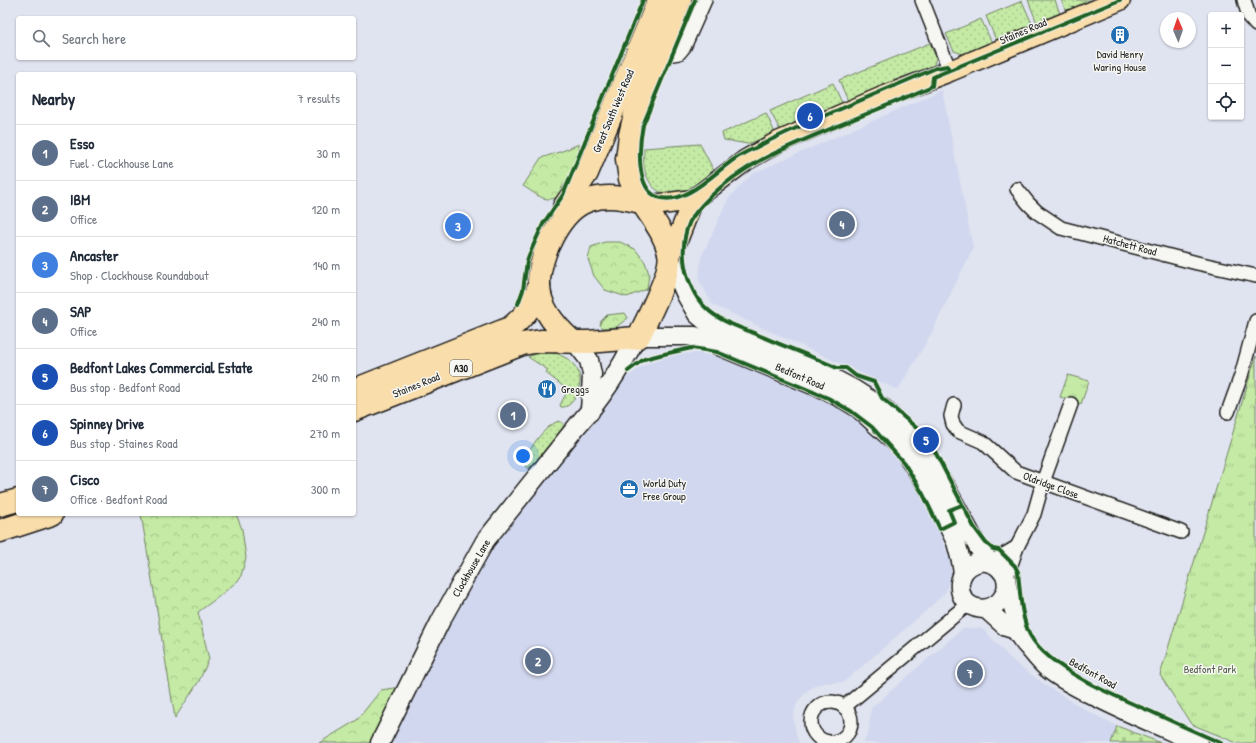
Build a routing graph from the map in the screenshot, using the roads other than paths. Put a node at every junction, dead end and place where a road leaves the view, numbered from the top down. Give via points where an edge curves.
1 (659, 0) edge
2 (680, 0) edge
3 (705, 0) edge
4 (922, 0) edge
5 (1120, 0) edge
6 (1244, 0) edge
7 (1256, 25) edge
8 (660, 49) junction
9 (950, 71) junction
10 (1017, 189) dead end
11 (693, 200) junction
12 (642, 203) junction
13 (564, 219) junction
14 (670, 256) junction
15 (1256, 276) edge
16 (539, 285) junction
17 (1256, 321) edge
18 (638, 337) junction
19 (573, 342) junction
20 (356, 389) edge
21 (1071, 404) dead end
22 (954, 405) dead end
23 (356, 409) edge
24 (590, 412) junction
25 (1228, 412) dead end
26 (1043, 482) junction
27 (16, 501) edge
28 (0, 506) edge
29 (46, 516) edge
30 (0, 531) edge
31 (1181, 532) dead end
32 (1017, 547) junction
33 (990, 563) junction
34 (963, 573) junction
35 (1007, 583) junction
36 (968, 604) junction
37 (986, 609) junction
38 (1016, 630) junction
39 (844, 706) dead end
40 (380, 743) edge
41 (1198, 743) edge

1 - 13 highway, Great South West Road via 587,173 564,207
2 - 8 highway, Great South West Road
3 - 8 street via 679,53 673,54
4 - 9 street
5 - 9 main road, Staines Road
6 - 7 street via 1249,17
8 - 12 highway, Great South West Road via 636,110 627,159 630,179
9 - 11 main road, Staines Road via 778,142 746,160
10 - 15 street, Hatchett Road via 1037,212 1061,228
11 - 12 main road, Staines Road via 661,204
11 - 14 main road
12 - 13 highway via 611,196 591,199 573,209
12 - 14 highway via 661,231
13 - 16 highway via 543,259
14 - 18 highway via 659,294
14 - 33 street, Bedfont Road via 686,295 697,314 709,324 825,374 883,408 919,444 978,547
16 - 19 highway via 549,315 559,330
16 - 20 highway, Staines Road / A30 via 533,304 510,328
17 - 25 street
18 - 19 highway
18 - 24 street, Clockhouse Lane
18 - 34 street, Bedfont Road via 695,336 825,390 858,408 903,449 933,495 956,542
19 - 23 highway, Staines Road / A30 via 541,341 522,344
19 - 24 street via 589,360 592,374
21 - 26 street
22 - 26 street, Oldridge Close via 951,416 958,431 983,442 1016,472
24 - 40 street, Clockhouse Lane via 485,541 441,620
26 - 31 street, Oldridge Close
26 - 32 street via 1034,514
27 - 28 highway
29 - 30 highway
32 - 33 street
32 - 35 street
33 - 34 street via 971,565
33 - 35 street, Bedfont Road via 1000,569
34 - 36 street, Bedfont Road via 960,591
35 - 37 street via 1002,600
35 - 38 street, Bedfont Road via 1017,620
36 - 37 street, Bedfont Road
36 - 39 street
37 - 38 street, Bedfont Road via 1006,627
38 - 41 street, Bedfont Road via 1037,658 1062,678 1129,714

